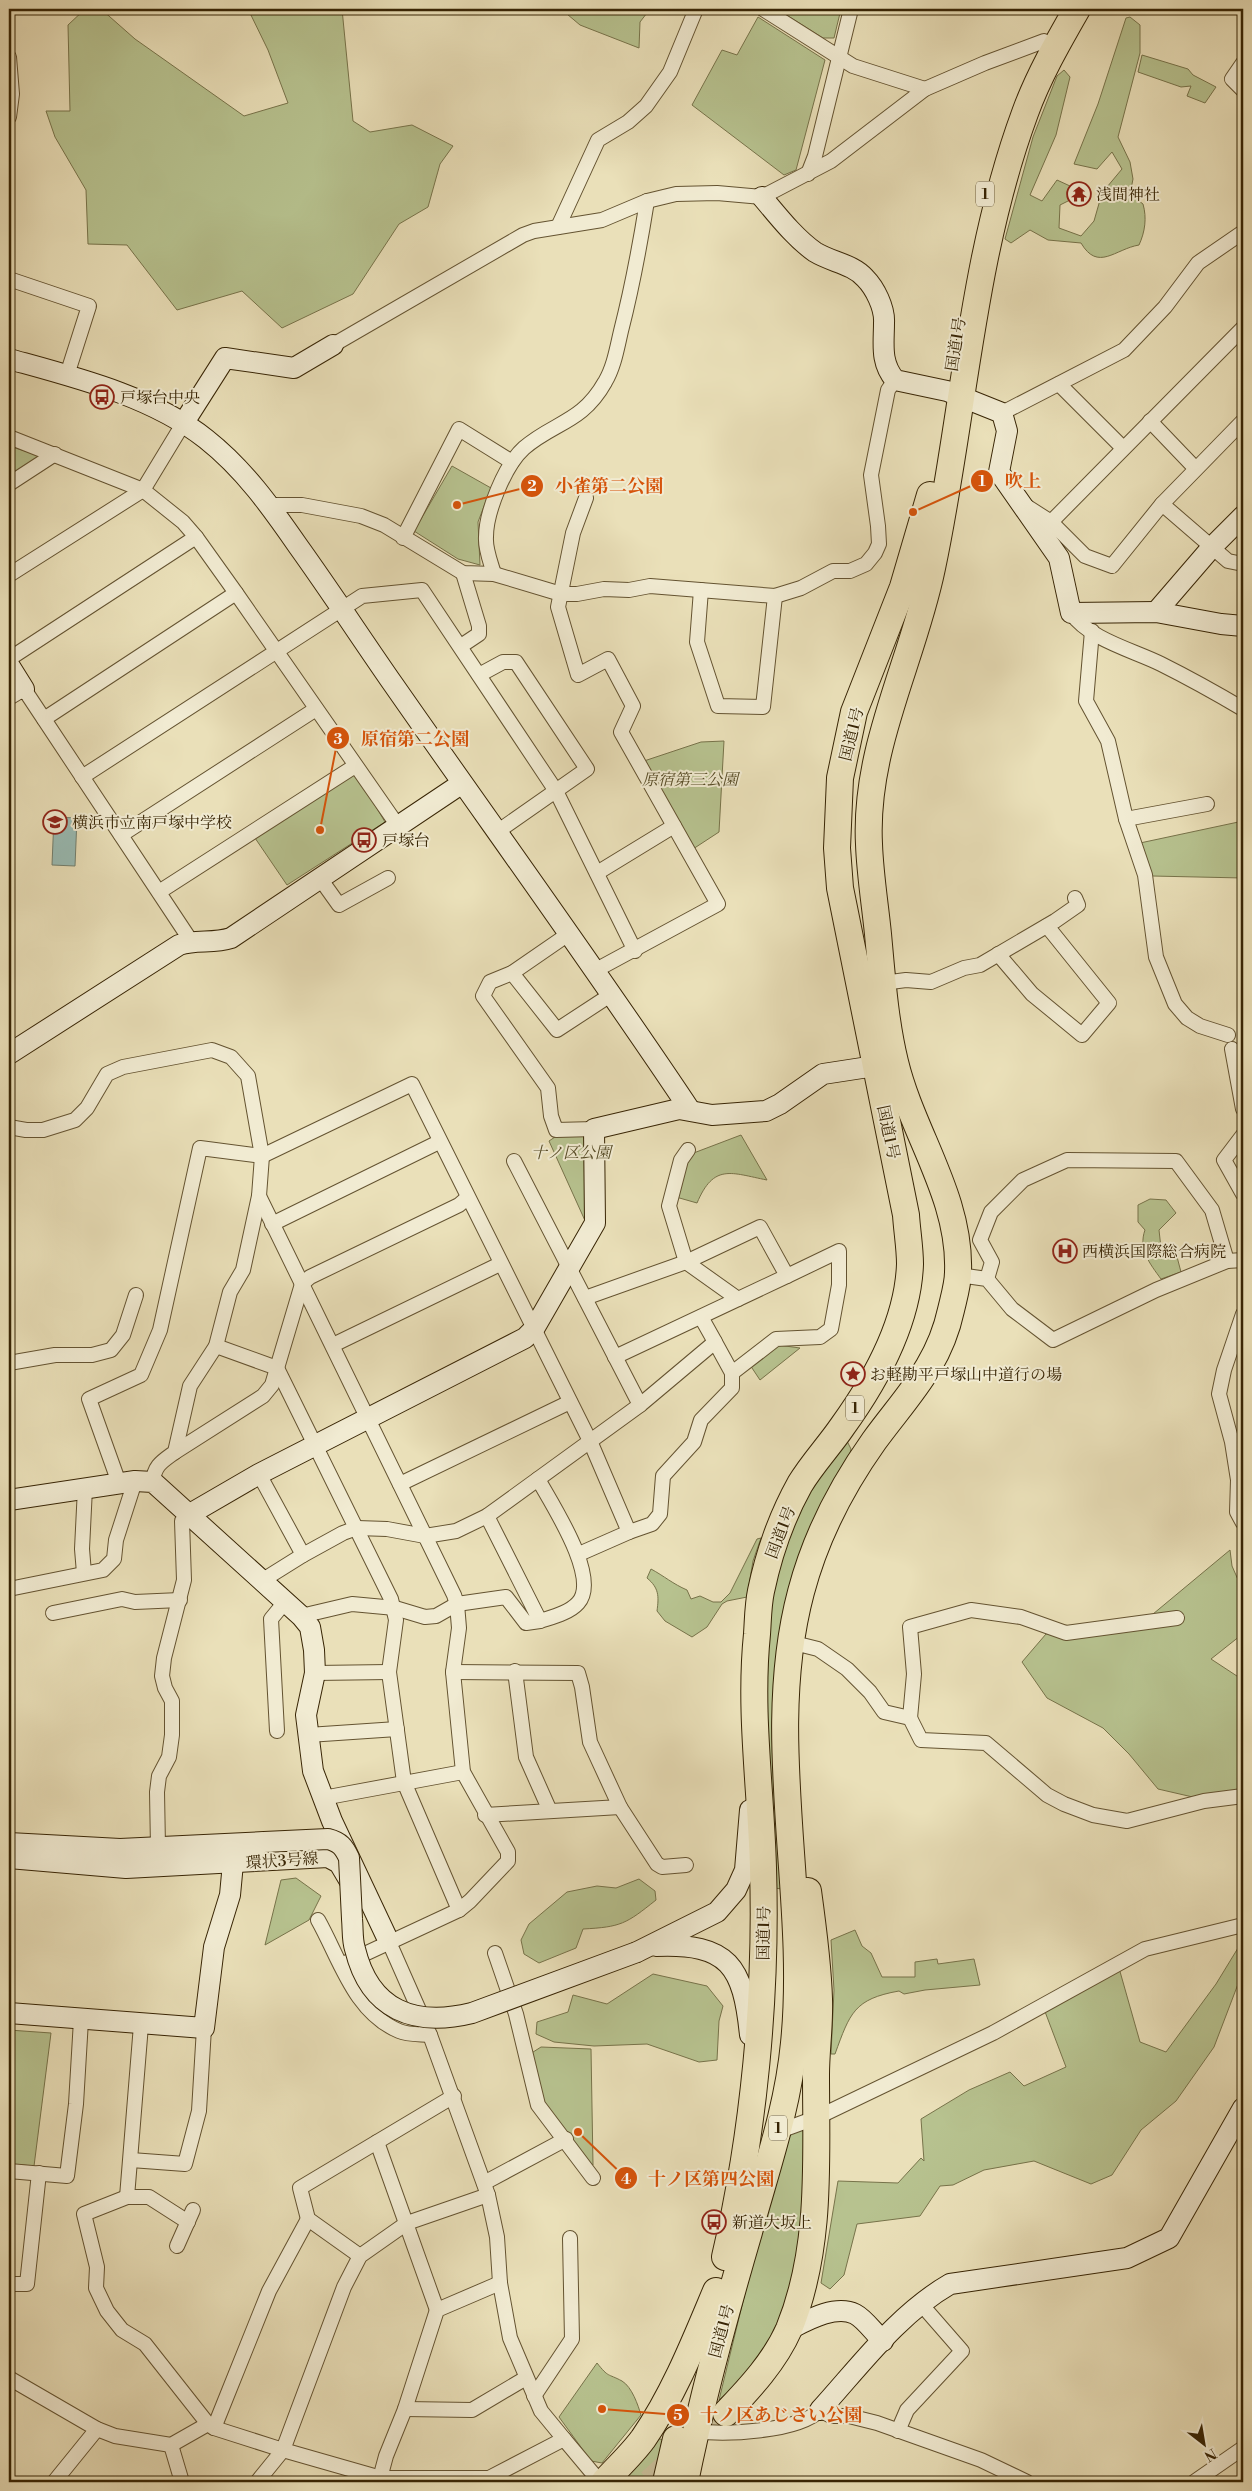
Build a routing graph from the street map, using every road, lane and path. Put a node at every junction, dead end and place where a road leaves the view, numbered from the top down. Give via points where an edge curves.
1 (696, 9) edge
2 (763, 9) edge
3 (851, 9) edge
4 (1062, 9) edge
5 (1077, 9) edge
6 (1044, 41) junction
7 (838, 56) junction
8 (9, 57) edge
9 (1243, 63) edge
10 (925, 90) junction
11 (1243, 90) edge
12 (9, 117) edge
13 (808, 174) junction
14 (762, 197) junction
15 (647, 201) junction
16 (558, 227) junction
17 (1243, 232) edge
18 (9, 279) edge
19 (1243, 328) edge
20 (333, 345) joint
21 (9, 359) edge
22 (67, 375) junction
23 (895, 380) junction
24 (1059, 384) junction
25 (955, 393) junction
26 (1002, 413) junction
27 (1243, 421) edge
28 (1150, 422) junction
29 (183, 424) junction
30 (9, 437) edge
31 (1124, 448) junction
32 (55, 454) junction
33 (512, 462) junction
34 (1195, 468) junction
35 (9, 484) edge
36 (143, 490) junction
37 (586, 498) dead end
38 (1021, 503) junction
39 (1162, 504) junction
40 (269, 505) junction
41 (1243, 516) edge
42 (1051, 522) junction
43 (196, 537) junction
44 (404, 538) junction
45 (1212, 547) junction
46 (1243, 564) edge
47 (463, 573) junction
48 (494, 574) junction
49 (9, 575) edge
50 (701, 590) junction
51 (236, 593) junction
52 (560, 594) junction
53 (775, 596) junction
54 (342, 608) junction
55 (1156, 612) junction
56 (1071, 613) junction
57 (1243, 626) edge
58 (1092, 631) junction
59 (461, 646) junction
60 (276, 651) junction
61 (9, 659) edge
62 (9, 666) edge
63 (480, 675) junction
64 (16, 693) edge
65 (316, 709) junction
66 (1243, 709) edge
67 (44, 719) junction
68 (356, 766) junction
69 (82, 777) junction
70 (461, 784) junction
71 (556, 791) junction
72 (1207, 804) dead end
73 (1126, 819) junction
74 (398, 826) junction
75 (674, 826) junction
76 (497, 832) junction
77 (121, 835) junction
78 (597, 873) junction
79 (319, 877) junction
80 (388, 878) dead end
81 (159, 892) junction
82 (1075, 898) dead end
83 (1047, 926) junction
84 (570, 933) junction
85 (191, 940) junction
86 (635, 950) junction
87 (998, 954) junction
88 (596, 970) junction
89 (512, 973) junction
90 (883, 984) junction
91 (612, 994) junction
92 (1228, 1035) dead end
93 (9, 1054) edge
94 (1236, 1058) edge
95 (876, 1066) junction
96 (1243, 1109) edge
97 (690, 1110) junction
98 (9, 1127) edge
99 (594, 1129) junction
100 (1243, 1135) edge
101 (440, 1142) junction
102 (688, 1150) dead end
103 (262, 1156) junction
104 (514, 1161) dead end
105 (1243, 1194) edge
106 (259, 1196) junction
107 (467, 1198) junction
108 (272, 1224) junction
109 (1243, 1260) edge
110 (1228, 1261) junction
111 (686, 1262) junction
112 (500, 1264) junction
113 (569, 1267) junction
114 (959, 1275) junction
115 (787, 1276) junction
116 (987, 1279) junction
117 (302, 1284) junction
118 (136, 1295) dead end
119 (585, 1298) junction
120 (738, 1299) junction
121 (1243, 1314) edge
122 (700, 1317) junction
123 (534, 1329) junction
124 (715, 1342) junction
125 (333, 1345) junction
126 (216, 1346) junction
127 (616, 1357) junction
128 (9, 1363) edge
129 (278, 1368) junction
130 (732, 1373) junction
131 (570, 1402) junction
132 (640, 1405) junction
133 (368, 1417) junction
134 (844, 1425) junction
135 (590, 1441) junction
136 (316, 1444) junction
137 (872, 1444) junction
138 (176, 1452) junction
139 (260, 1474) junction
140 (538, 1479) junction
141 (136, 1482) junction
142 (400, 1484) junction
143 (85, 1488) junction
144 (9, 1500) edge
145 (190, 1514) junction
146 (487, 1516) junction
147 (1243, 1523) edge
148 (357, 1528) junction
149 (629, 1532) junction
150 (425, 1536) junction
151 (579, 1554) junction
152 (303, 1555) junction
153 (84, 1573) junction
154 (263, 1580) junction
155 (9, 1589) edge
156 (180, 1600) junction
157 (285, 1602) junction
158 (457, 1604) junction
159 (395, 1608) junction
160 (54, 1613) dead end
161 (301, 1616) junction
162 (1177, 1618) dead end
163 (540, 1621) junction
164 (790, 1642) junction
165 (515, 1671) junction
166 (389, 1672) junction
167 (453, 1672) junction
168 (315, 1673) junction
169 (910, 1718) junction
170 (397, 1729) junction
171 (277, 1731) dead end
172 (308, 1735) junction
173 (787, 1764) junction
174 (463, 1772) junction
175 (404, 1782) junction
176 (758, 1783) junction
177 (1243, 1796) edge
178 (323, 1798) junction
179 (620, 1807) junction
180 (550, 1811) junction
181 (485, 1815) junction
182 (9, 1843) edge
183 (158, 1847) junction
184 (262, 1852) junction
185 (9, 1858) edge
186 (233, 1863) junction
187 (686, 1864) dead end
188 (459, 1910) junction
189 (318, 1920) dead end
190 (1243, 1925) edge
191 (389, 1942) junction
192 (644, 1949) junction
193 (495, 1953) dead end
194 (341, 1965) junction
195 (9, 2013) edge
196 (81, 2020) junction
197 (141, 2025) junction
198 (204, 2028) junction
199 (430, 2035) junction
200 (755, 2067) junction
201 (454, 2096) junction
202 (1243, 2108) edge
203 (818, 2118) junction
204 (777, 2132) junction
205 (566, 2139) junction
206 (377, 2142) junction
207 (130, 2160) junction
208 (9, 2171) edge
209 (39, 2173) junction
210 (593, 2178) dead end
211 (486, 2189) junction
212 (127, 2197) junction
213 (308, 2219) junction
214 (407, 2223) junction
215 (570, 2238) dead end
216 (177, 2246) dead end
217 (360, 2256) junction
218 (9, 2284) edge
219 (500, 2284) junction
220 (716, 2291) junction
221 (921, 2304) junction
222 (437, 2310) junction
223 (788, 2330) junction
224 (883, 2341) junction
225 (9, 2378) edge
226 (526, 2378) junction
227 (534, 2396) junction
228 (405, 2409) junction
229 (820, 2410) junction
230 (726, 2413) tunnel mouth
231 (211, 2426) junction
232 (97, 2429) junction
233 (898, 2431) junction
234 (695, 2432) junction
235 (564, 2439) junction
236 (171, 2445) junction
237 (1243, 2448) edge
238 (283, 2450) junction
239 (380, 2480) edge
240 (54, 2482) edge
241 (182, 2482) edge
242 (257, 2482) edge
243 (600, 2482) edge
244 (604, 2482) edge
245 (666, 2482) edge
246 (685, 2482) edge
247 (1027, 2482) edge
248 (1194, 2482) edge

1 - 16 street via 670,72 646,106 628,122 598,140
2 - 7 street
3 - 7 street
4 - 6 highway, 国道1号 / 1
5 - 25 highway, 国道1号 / 1 via 1027,107 1003,178
6 - 10 street
6 - 25 highway, 国道1号 / 1 via 1016,102 972,243
7 - 10 street via 853,66
7 - 13 street
8 - 12 street via 12,94
9 - 11 street via 1232,79
10 - 13 street via 831,161
13 - 14 street
14 - 15 street via 697,193
14 - 23 street via 813,251 852,268 866,278 880,302 885,320 883,352 888,372
15 - 16 street via 602,220
15 - 33 street via 637,265 613,366 606,382 577,416 533,442
16 - 20 street via 523,235
17 - 24 street via 1198,263 1165,307 1124,350
18 - 22 street via 89,306
19 - 28 street
20 - 29 street via 294,368 225,358
21 - 22 street
22 - 29 street via 151,406
23 - 25 street
23 - 53 street via 888,390 871,475 878,526 875,553 866,564 850,571 833,570 801,588
24 - 26 street
24 - 31 street
25 - 26 street
25 - 90 highway, 国道1号 / 1 via 932,571 872,776 868,840
25 - 95 highway, 国道1号 / 1 via 904,587 854,712 840,778 837,848 840,888
26 - 38 street via 1007,431 999,472
27 - 34 street
28 - 31 street
28 - 34 street
29 - 36 street
29 - 40 street via 206,439 249,478
30 - 32 street
31 - 42 street
32 - 35 street
32 - 36 street
33 - 44 street via 459,429
33 - 48 street via 489,514 486,539
34 - 39 street
36 - 43 street
36 - 49 street
37 - 52 street via 573,533
38 - 42 street
38 - 56 street via 1059,558
39 - 42 street via 1112,566 1085,556
39 - 45 street
40 - 44 street via 302,505 361,516
40 - 54 street
41 - 45 street
43 - 51 street
43 - 61 street
44 - 47 street
45 - 46 street via 1228,561
45 - 55 street
47 - 48 street
47 - 59 street via 479,634
48 - 52 street
50 - 52 street via 650,586
50 - 53 street
50 - 53 street via 698,642 718,706 764,707
51 - 60 street
51 - 67 street
52 - 75 street via 558,607 578,675 608,659 634,706 621,732
54 - 59 street via 362,596 422,590
54 - 60 street
54 - 70 street
55 - 56 street
55 - 57 street
56 - 58 street via 1078,623
58 - 66 street via 1160,663
58 - 73 street via 1086,701 1108,742
59 - 63 street
60 - 65 street
60 - 69 street
62 - 64 street
63 - 71 street
63 - 71 street via 502,662 516,662 587,769
64 - 67 street
65 - 68 street
65 - 77 street
67 - 69 street
68 - 74 street
68 - 81 street
69 - 77 street
70 - 74 street
70 - 76 street
71 - 76 street
71 - 78 street
72 - 73 street
73 - 92 street via 1145,875 1156,957 1175,1004 1187,1018 1200,1026
74 - 79 street
75 - 78 street
75 - 86 street via 718,904
76 - 84 street
77 - 81 street
78 - 86 street
79 - 80 street via 340,905
79 - 85 street via 231,938 219,942
81 - 85 street
82 - 83 street via 1078,905
83 - 87 street
83 - 87 street via 1109,1003 1082,1035 1032,994
84 - 88 street
84 - 89 street
85 - 93 street
86 - 88 street
87 - 90 street via 980,965 931,982 906,980
88 - 91 street
89 - 91 street via 557,1030
89 - 99 street via 490,982 483,996 548,1088 556,1130
90 - 114 highway, 国道1号 / 1 via 896,1065 955,1230
91 - 97 street
94 - 96 street
95 - 97 street via 823,1074 766,1112 712,1115
95 - 134 highway, 国道1号 / 1 via 906,1215 910,1264 904,1300 890,1345 875,1378
97 - 99 street via 666,1110
98 - 103 street via 42,1130 61,1126 75,1120 87,1108 107,1074 123,1067 212,1050 231,1057 248,1076
99 - 113 street via 595,1223
100 - 105 street via 1224,1160
101 - 103 street via 412,1084
101 - 107 street
101 - 108 street
102 - 111 street via 681,1160 669,1206
103 - 106 street
103 - 141 street via 200,1148 160,1330 141,1374 89,1399
104 - 113 street
106 - 108 street
106 - 126 street via 243,1270 230,1292
107 - 112 street
107 - 117 street via 459,1205 310,1277
108 - 117 street
109 - 110 street
110 - 116 street via 1156,1290 1053,1340 1012,1309
110 - 116 street via 1212,1210 1176,1161 1067,1160 1023,1180 991,1212 980,1240 992,1262
111 - 115 street via 760,1227
111 - 119 street
111 - 120 street
112 - 123 street
112 - 125 street
113 - 119 street
113 - 123 street
114 - 116 street
114 - 137 highway, 国道1号 / 1 via 946,1334 926,1374
115 - 120 street
115 - 130 street via 839,1251 839,1285 831,1329 820,1337 776,1339
117 - 125 street
117 - 129 street
118 - 128 street via 123,1335 111,1350 92,1355 55,1355
119 - 127 street
120 - 122 street
121 - 147 street via 1219,1394 1232,1442 1238,1480 1237,1512
122 - 124 street
122 - 127 street
123 - 131 street
123 - 133 street via 525,1338
124 - 130 street
124 - 132 street
125 - 133 street
126 - 129 street
126 - 138 street via 190,1386
127 - 132 street
129 - 136 street
129 - 138 street via 272,1385 263,1396
130 - 149 street via 732,1388 701,1420 694,1442 663,1476 660,1514 652,1524
131 - 135 street
131 - 142 street
132 - 135 street
133 - 136 street
133 - 142 street
134 - 137 highway
134 - 176 highway, 国道1号 / 1 via 802,1482 781,1521 761,1594 753,1697
135 - 140 street
135 - 149 street
136 - 139 street
136 - 148 street
137 - 164 highway, 国道1号 / 1 via 843,1488 819,1542 802,1588
138 - 141 street
139 - 145 street
139 - 152 street
140 - 146 street
140 - 151 street
141 - 143 street
141 - 145 street
141 - 153 street via 116,1540 114,1560 103,1570
142 - 150 street
143 - 144 street
143 - 153 street
145 - 154 street
145 - 156 street via 182,1521 184,1580
146 - 150 street via 456,1531
146 - 163 street
148 - 150 street via 387,1529
148 - 152 street
148 - 159 street
149 - 151 street
150 - 158 street
151 - 163 street via 584,1588 579,1602
152 - 154 street
153 - 155 street
154 - 157 street
156 - 160 street via 135,1602 122,1599
156 - 183 street via 163,1667 165,1688 172,1701 172,1736 169,1757 159,1776
157 - 161 street
157 - 171 street via 271,1619
158 - 159 street via 436,1616 424,1617
158 - 163 street via 506,1597 526,1623
158 - 167 street via 459,1628
159 - 161 street via 352,1604
159 - 166 street
161 - 168 street via 310,1627
162 - 169 street via 1066,1632 1021,1618 971,1610 910,1627 914,1674
164 - 169 street via 818,1649 847,1668 884,1712
164 - 173 highway, 国道1号 / 1 via 785,1713
165 - 167 street
165 - 179 street via 578,1673 590,1742
165 - 180 street via 526,1757
166 - 168 street
166 - 170 street
167 - 174 street
168 - 172 street via 306,1715
169 - 177 street via 921,1740 986,1743 1046,1795 1093,1815 1127,1821
170 - 172 street
170 - 175 street
172 - 178 street via 313,1771
173 - 203 highway, 国道1号 / 1 via 816,1952
173 - 204 highway, 国道1号 / 1 via 796,2016 791,2070
174 - 175 street
174 - 181 street
175 - 178 street
175 - 188 street
176 - 192 street via 750,1813 745,1870 736,1890 717,1912
176 - 200 highway, 国道1号 / 1 via 764,1950
178 - 191 street
179 - 180 street
179 - 187 street via 657,1864 662,1867
180 - 181 street
181 - 188 street via 508,1852 508,1861
182 - 183 street, 環状3号線 via 120,1849
183 - 184 street, 環状3号線
184 - 186 street, 環状3号線
184 - 192 street, 環状3号線, bridge via 328,1839 345,1848 349,1858 354,1948 360,1967 377,1994 406,2014 447,2019 472,2013
185 - 186 street, 環状3号線 via 126,1868
186 - 198 street via 230,1895 214,1947
188 - 191 street
189 - 194 street
190 - 203 street via 1145,1949 993,2034
191 - 194 street
191 - 199 street
192 - 200 street via 677,1945 705,1949 731,1966 746,1998
193 - 205 street via 516,2014 538,2105
194 - 199 street via 352,1989 385,2022 400,2031
195 - 196 street
196 - 197 street
196 - 209 street via 76,2104 67,2176
197 - 198 street
197 - 207 street
198 - 207 street via 199,2111 185,2164
199 - 201 street
200 - 220 highway, 国道1号 / 1 via 741,2174
201 - 206 street
201 - 211 street
202 - 221 street via 1169,2238 1127,2258 950,2284
203 - 204 street
203 - 223 highway, 国道1号 / 1 via 813,2231 806,2275
204 - 234 highway, 国道1号 / 1
205 - 210 street
205 - 211 street
206 - 213 street via 300,2188
206 - 214 street
207 - 212 street
208 - 209 street
209 - 218 street via 27,2284
211 - 214 street
211 - 219 street via 497,2237
212 - 216 street via 149,2197 191,2216
212 - 231 street via 84,2214 97,2267 96,2288 107,2311 122,2330 145,2344
213 - 217 street
213 - 231 street via 269,2291
214 - 217 street
214 - 222 street
215 - 227 street via 572,2338
217 - 238 street via 344,2287
219 - 222 street
219 - 226 street via 510,2338
220 - 244 highway, 国道1号 / 1 via 679,2378 656,2418 641,2441
220 - 245 highway, 国道1号 / 1
221 - 224 street
221 - 233 street via 962,2351 907,2410
222 - 228 street
223 - 224 street via 846,2310 856,2314
223 - 230 highway, 国道1号 / 1 via 760,2378
224 - 229 street
225 - 232 street
226 - 227 street
226 - 228 street via 472,2410
227 - 235 street via 541,2411
228 - 239 street
229 - 233 street via 831,2416 849,2416
229 - 234 street via 813,2417 768,2428 714,2434
231 - 236 street
231 - 238 street
232 - 236 street via 115,2436
232 - 240 street
233 - 247 street via 981,2460
234 - 246 highway, 国道1号 / 1
235 - 239 street via 489,2478
235 - 243 street
236 - 241 street
237 - 248 street
238 - 239 street
238 - 242 street

